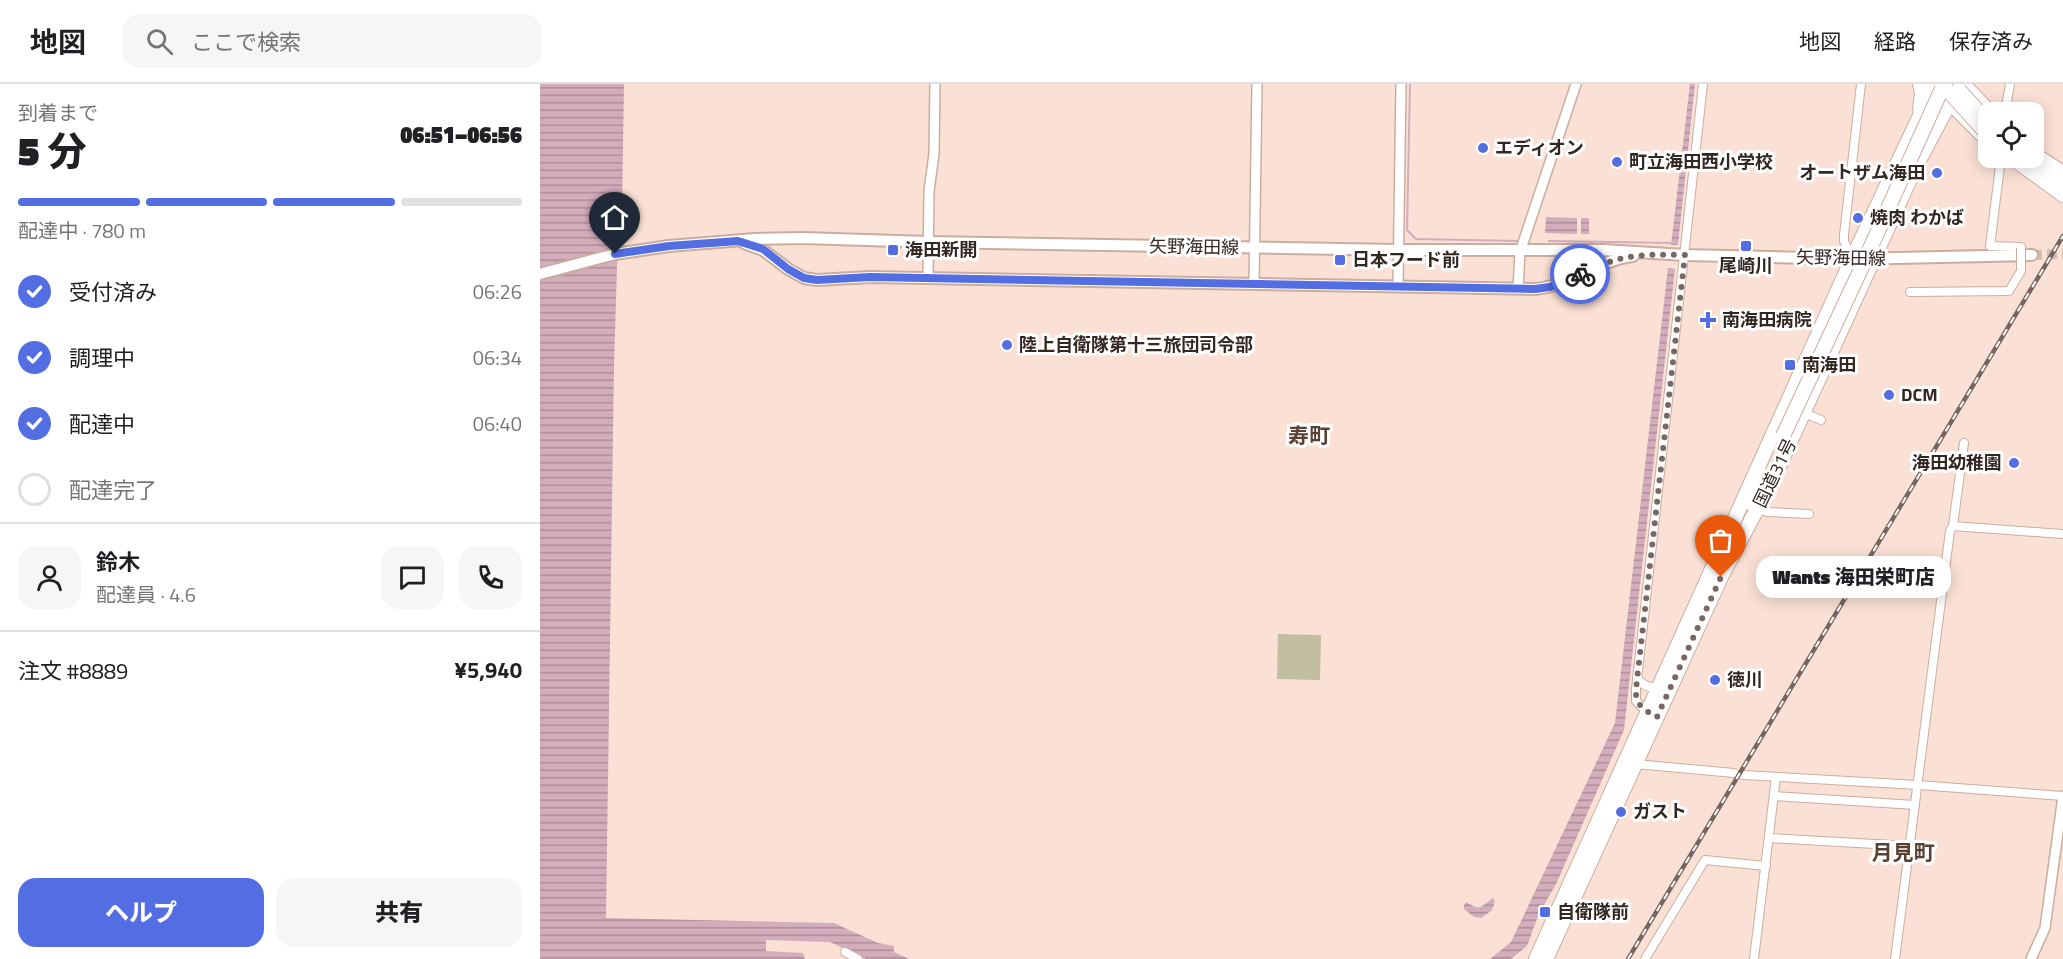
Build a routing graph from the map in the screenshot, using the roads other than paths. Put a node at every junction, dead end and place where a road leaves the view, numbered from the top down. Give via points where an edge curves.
1 (935, 84) edge
2 (1257, 84) edge
3 (1401, 84) edge
4 (1576, 84) edge
5 (1703, 84) edge
6 (1861, 84) edge
7 (1955, 84) edge
8 (1967, 84) edge
9 (2010, 84) edge
10 (1934, 85) edge
11 (1978, 102) edge
12 (2007, 102) edge
13 (1948, 106) junction
14 (1978, 108) edge
15 (1978, 126) edge
16 (1978, 135) edge
17 (2044, 161) edge
18 (2008, 168) edge
19 (2022, 168) edge
20 (2024, 168) edge
21 (2031, 168) edge
22 (2063, 173) edge
23 (2063, 183) edge
24 (2063, 195) edge
25 (2063, 202) edge
26 (738, 241) junction
27 (929, 242) junction
28 (1255, 248) junction
29 (1398, 250) junction
30 (1520, 252) junction
31 (1651, 254) junction
32 (1684, 255) junction
33 (2032, 255) tunnel mouth
34 (1875, 258) junction
35 (1852, 259) junction
36 (540, 274) edge
37 (928, 278) junction
38 (1254, 284) junction
39 (1398, 286) junction
40 (1518, 289) junction
41 (1910, 292) dead end
42 (1804, 413) junction
43 (1821, 420) dead end
44 (1964, 443) dead end
45 (1750, 506) junction
46 (1809, 514) dead end
47 (1953, 526) junction
48 (2063, 534) edge
49 (1637, 678) junction
50 (1659, 686) junction
51 (1652, 715) junction
52 (1635, 764) junction
53 (1734, 773) dead end
54 (1743, 776) dead end
55 (1776, 777) junction
56 (1918, 785) junction
57 (1774, 796) junction
58 (2063, 796) edge
59 (1915, 805) junction
60 (1769, 838) junction
61 (1910, 846) junction
62 (1766, 866) junction
63 (845, 952) dead end
64 (858, 959) edge
65 (1536, 959) edge
66 (1546, 959) edge
67 (1645, 959) edge
68 (1754, 959) edge
69 (1895, 959) edge
70 (2031, 959) edge

1 - 27 street
2 - 28 street
3 - 29 street
4 - 30 street
5 - 32 street
6 - 35 street via 1844,235
7 - 13 highway, 国道31号
7 - 14 highway, bridge
8 - 11 street
9 - 12 street
10 - 13 street
10 - 15 highway, bridge
10 - 35 highway, 国道31号 via 1922,94 1908,145
10 - 45 highway, bridge via 1860,271
13 - 16 street
13 - 34 highway, 国道31号
17 - 22 highway
18 - 41 street, bridge via 1990,246 2021,247 2021,271 2009,291
19 - 25 highway
20 - 24 highway
21 - 23 highway
26 - 27 main road, 矢野海田線 via 803,238
26 - 36 main road, 矢野海田線 via 615,254
26 - 37 main road, 矢野海田線 via 763,249 792,272 810,279
27 - 28 main road, 矢野海田線
27 - 37 street
28 - 29 main road, 矢野海田線
28 - 38 street
29 - 30 main road, 矢野海田線
29 - 39 street
30 - 31 main road, 矢野海田線 via 1603,250
30 - 40 street
31 - 32 main road, 矢野海田線
31 - 40 main road, 矢野海田線 via 1610,261 1550,287
32 - 35 main road, 矢野海田線
32 - 49 street
33 - 34 main road, 矢野海田線
34 - 35 main road, 矢野海田線
34 - 42 highway, 国道31号
35 - 45 highway, 国道31号
37 - 38 main road, 矢野海田線
38 - 39 main road, 矢野海田線
39 - 40 main road, 矢野海田線
42 - 43 street
42 - 45 highway, 国道31号
44 - 47 street
45 - 46 street
45 - 50 highway, 国道31号
45 - 51 highway, 国道31号 via 1721,577
47 - 48 street
47 - 56 street
49 - 50 street via 1645,686
49 - 51 street via 1636,698
50 - 51 highway, 国道31号
51 - 52 highway, 国道31号
51 - 65 highway, 国道31号
52 - 53 street
52 - 66 highway, 国道31号
54 - 55 street
55 - 56 street
55 - 57 street
56 - 58 street
56 - 59 street
57 - 59 street
57 - 60 street
58 - 70 street via 2044,928
59 - 61 street
60 - 61 street
60 - 62 street
61 - 69 street
62 - 67 street via 1704,860
62 - 68 street
63 - 64 street

